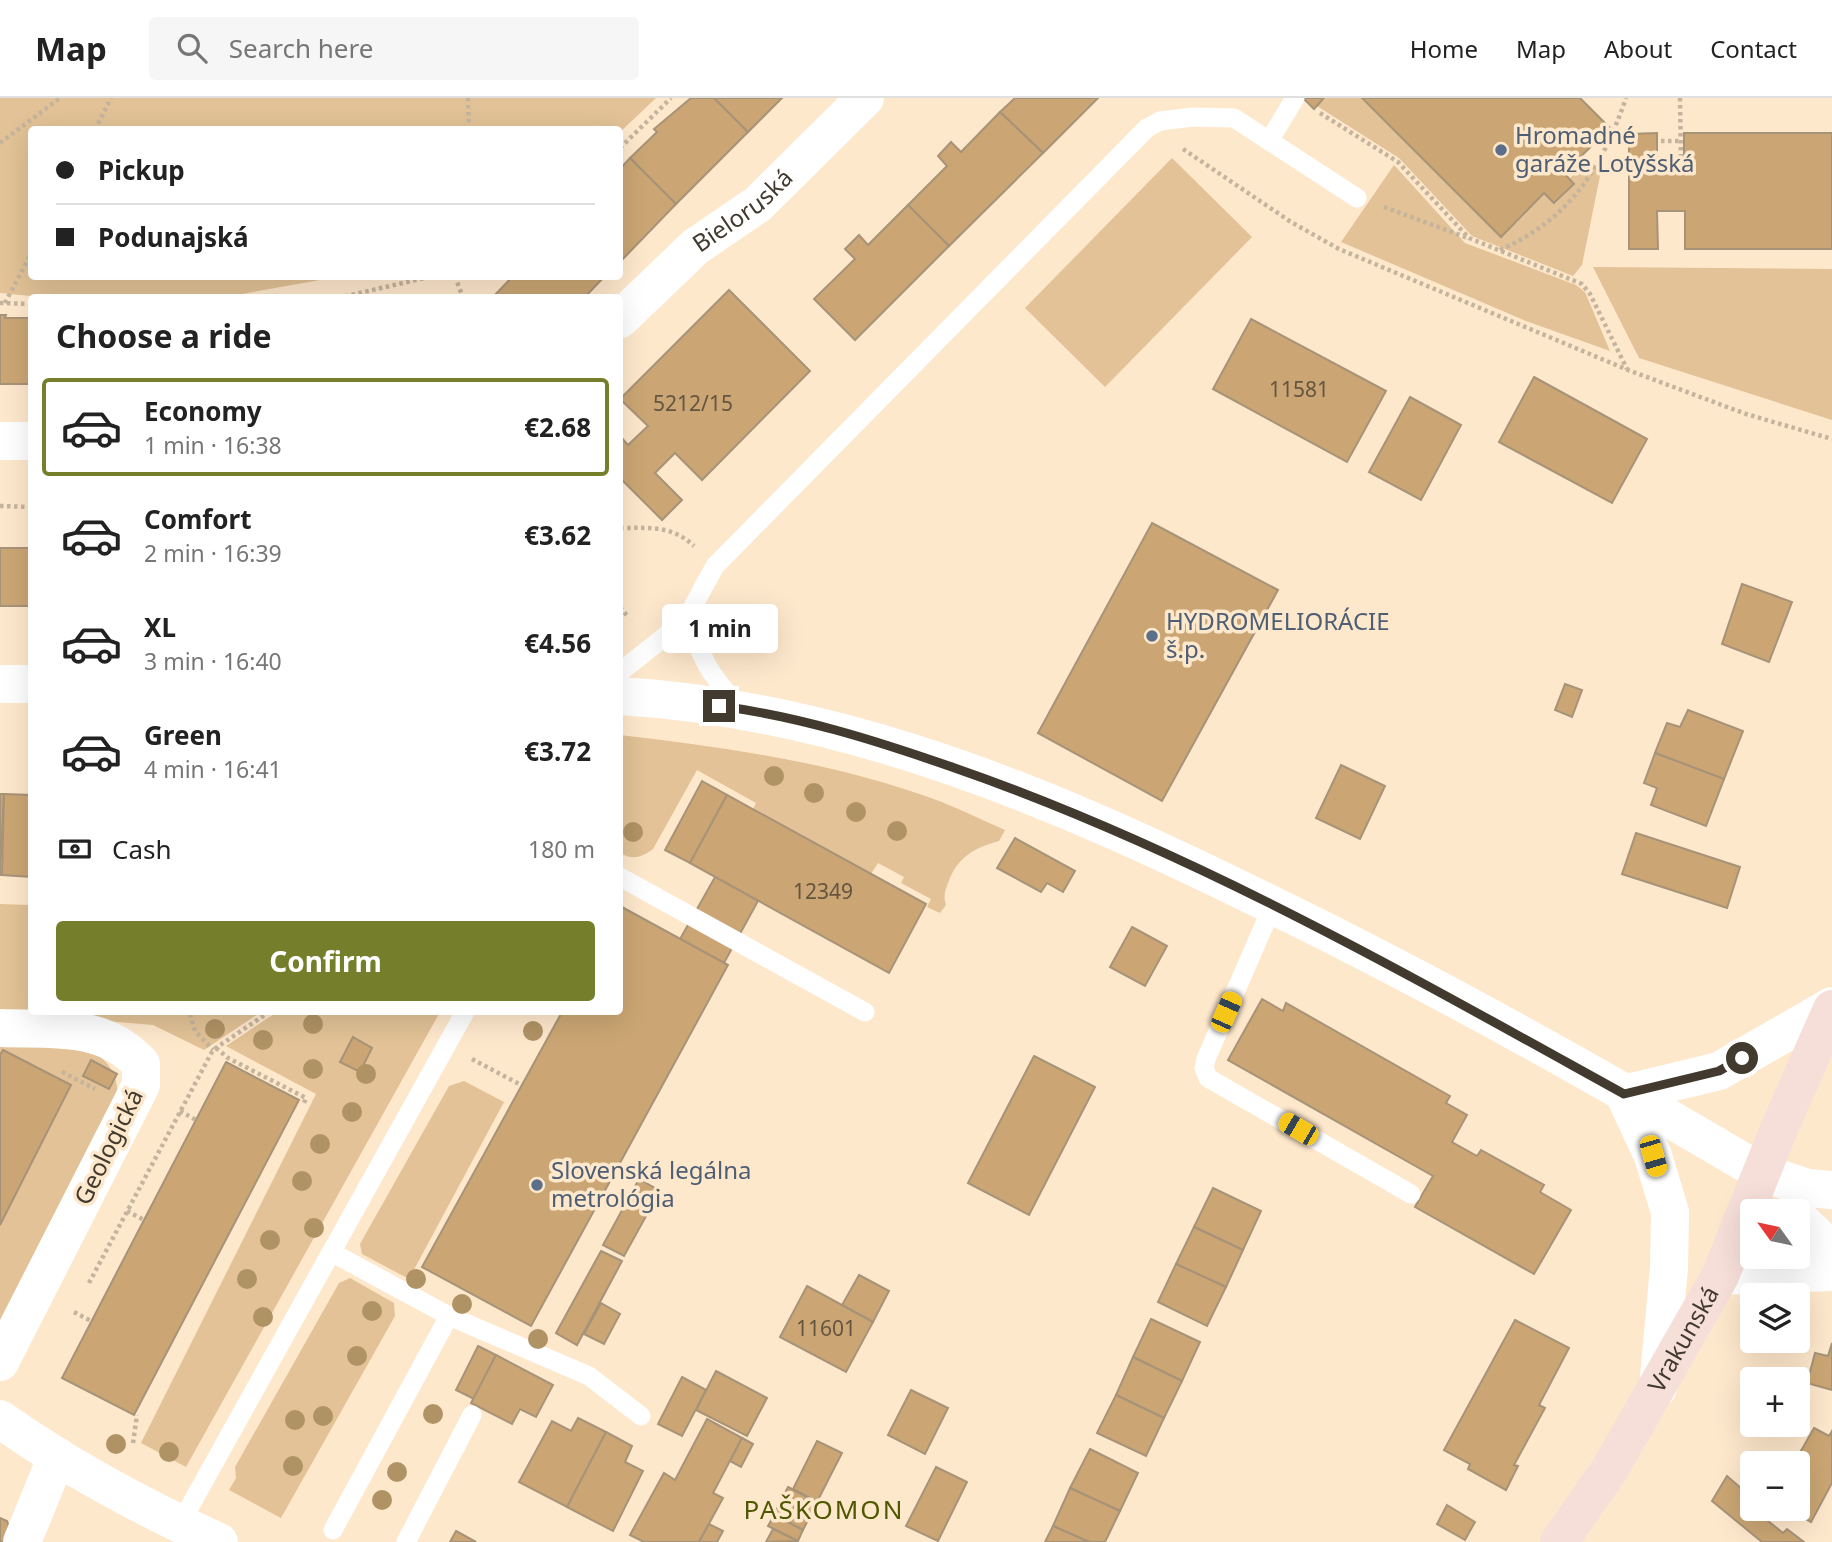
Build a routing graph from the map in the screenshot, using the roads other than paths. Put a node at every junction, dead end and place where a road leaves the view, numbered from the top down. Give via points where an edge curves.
1 (865, 98) edge
2 (1295, 98) edge
3 (1269, 141) junction
4 (1367, 200) road end
5 (623, 316) edge
6 (0, 441) edge
7 (28, 441) edge
8 (691, 610) junction
9 (623, 670) edge
10 (0, 684) edge
11 (28, 684) edge
12 (623, 696) edge
13 (741, 709) junction
14 (623, 879) edge
15 (1273, 905) junction
16 (1832, 1007) edge
17 (865, 1012) dead end
18 (463, 1015) edge
19 (0, 1028) edge
20 (1624, 1094) junction
21 (1762, 1173) junction
22 (1832, 1190) edge
23 (1411, 1194) dead end
24 (1783, 1199) edge
25 (1810, 1230) edge
26 (1832, 1251) edge
27 (331, 1252) junction
28 (1832, 1272) edge
29 (1720, 1276) junction
30 (449, 1317) junction
31 (0, 1363) edge
32 (1658, 1388) junction
33 (472, 1415) dead end
34 (641, 1416) dead end
35 (0, 1419) edge
36 (57, 1456) junction
37 (180, 1524) junction
38 (332, 1530) dead end
39 (22, 1542) edge
40 (219, 1542) edge
41 (406, 1542) edge
42 (1559, 1542) edge

1 - 5 street, Bieloruská via 758,204 695,247
2 - 3 lane
3 - 4 lane
3 - 8 lane via 1234,118 1192,117 1160,121 1147,128 715,566
6 - 7 street
8 - 9 lane
8 - 13 lane via 692,633 701,657
10 - 11 street
12 - 13 street
13 - 15 street via 850,733 1043,798
14 - 17 lane
15 - 20 street via 1353,944
15 - 23 lane via 1203,1068 1208,1078
16 - 20 street via 1719,1071
16 - 21 street, Vrakunská
18 - 27 lane
19 - 31 street, Geologická via 83,1031 109,1038 141,1063 141,1085 131,1108
20 - 21 street
20 - 32 street via 1653,1156 1670,1212
21 - 22 street via 1808,1188
21 - 24 street
21 - 29 street, Vrakunská
25 - 26 street
27 - 30 lane
27 - 37 lane
28 - 29 street
29 - 32 street, Vrakunská
30 - 34 lane via 589,1377
30 - 38 lane
32 - 42 street, Vrakunská
33 - 41 lane
35 - 36 street
36 - 37 street
36 - 39 street
37 - 40 street

